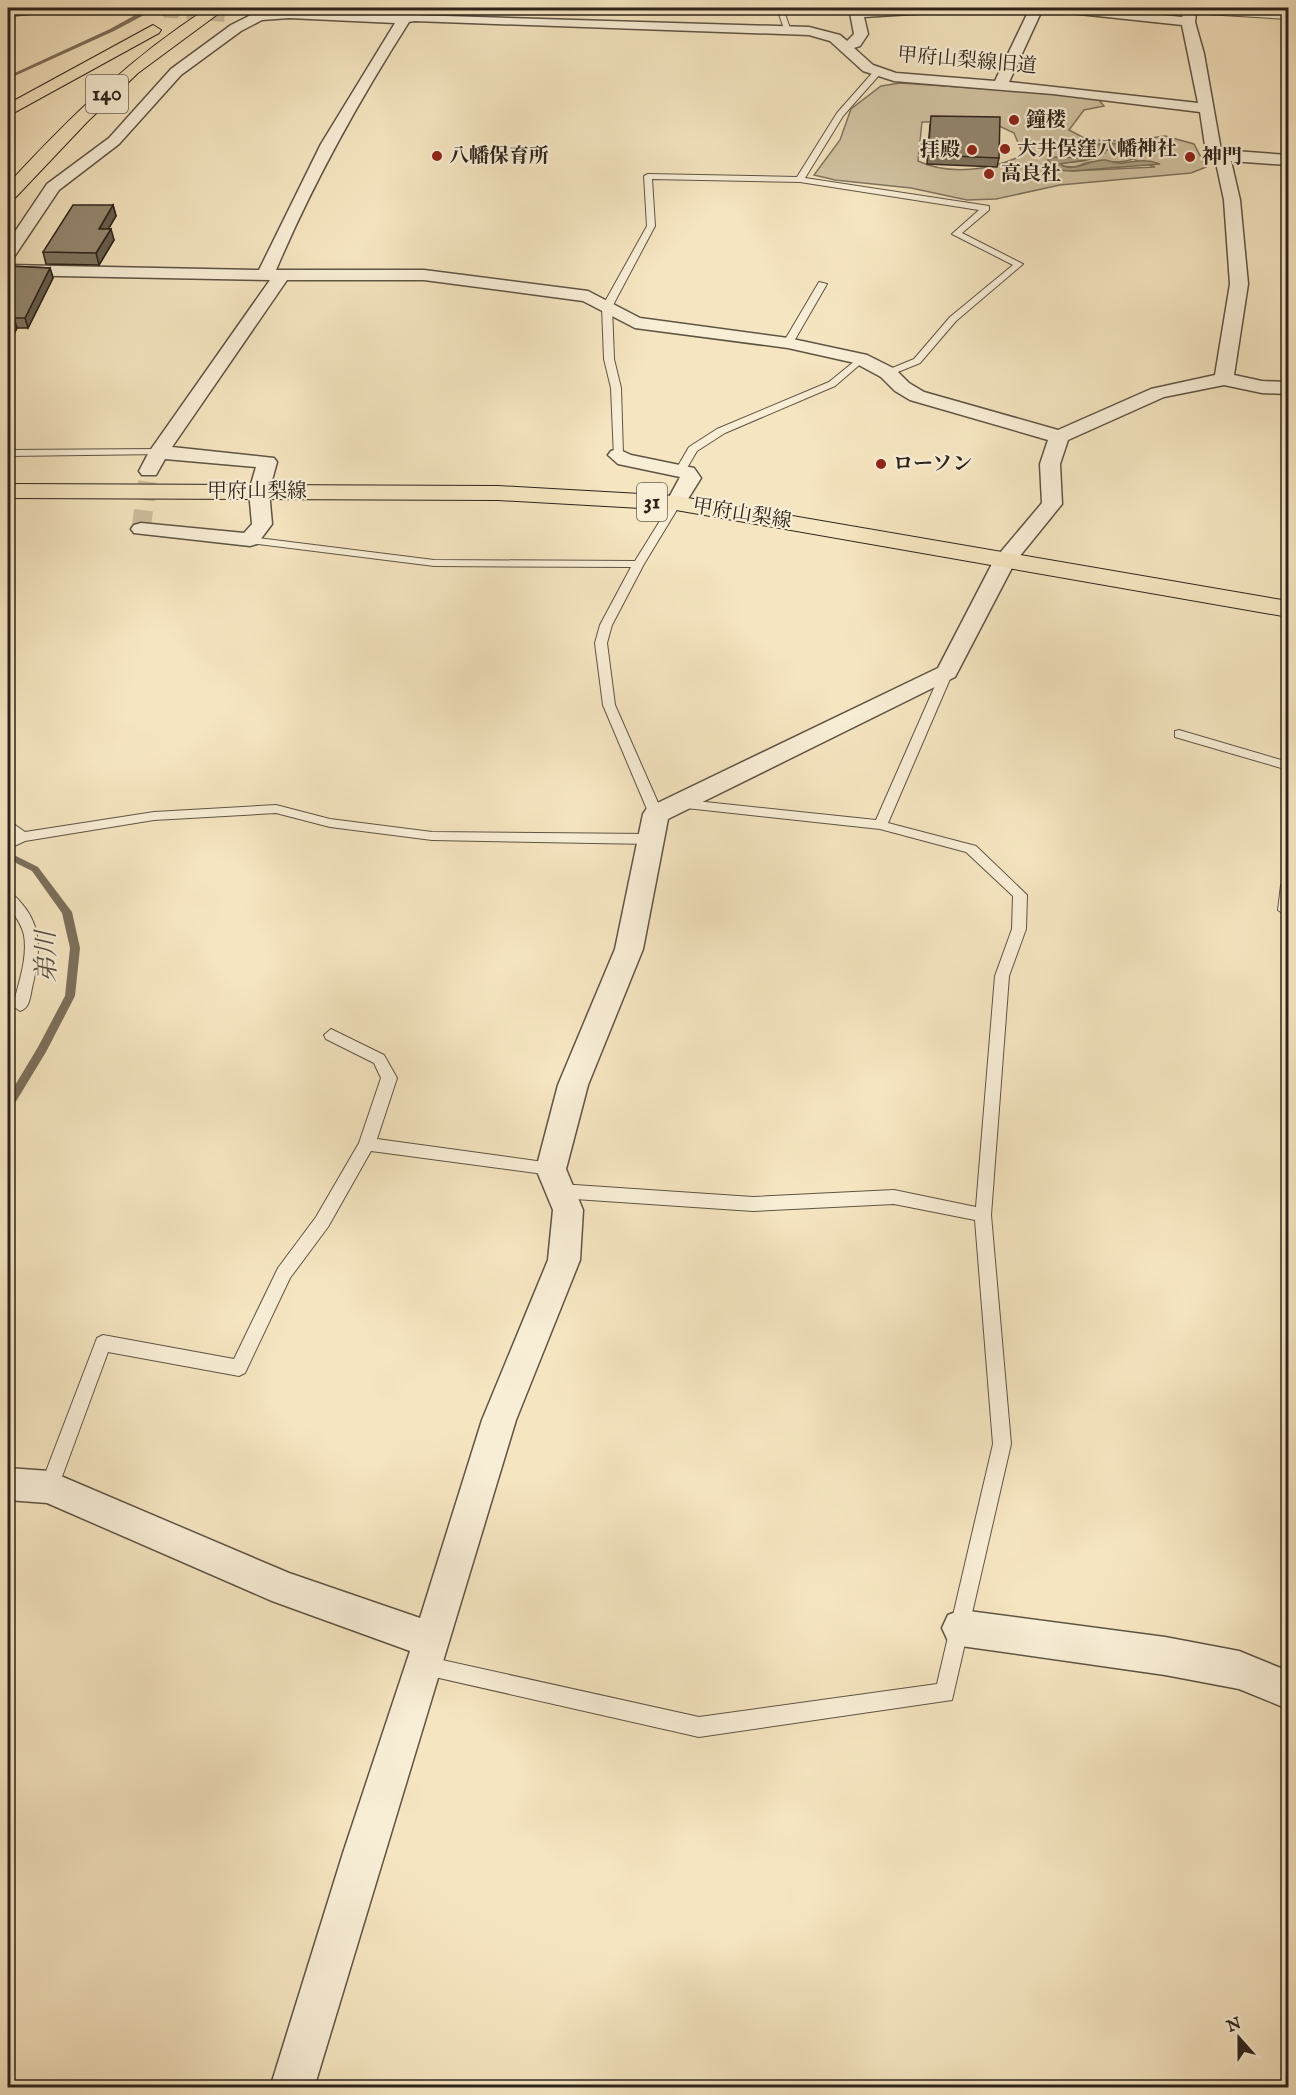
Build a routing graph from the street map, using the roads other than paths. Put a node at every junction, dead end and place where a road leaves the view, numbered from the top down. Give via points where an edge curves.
1 (45, 8) edge
2 (274, 8) edge
3 (780, 8) edge
4 (941, 8) edge
5 (1037, 8) edge
6 (1060, 8) edge
7 (225, 11) edge
8 (8, 12) edge
9 (182, 12) dead end
10 (1189, 12) edge
11 (408, 14) edge
12 (259, 16) junction
13 (1288, 17) edge
14 (788, 29) junction
15 (846, 46) junction
16 (878, 73) junction
17 (1000, 85) junction
18 (1206, 108) junction
19 (8, 111) edge
20 (1222, 156) junction
21 (1288, 160) edge
22 (800, 180) junction
23 (8, 194) edge
24 (8, 254) edge
25 (8, 270) edge
26 (274, 275) junction
27 (822, 284) dead end
28 (607, 307) junction
29 (788, 343) junction
30 (861, 359) junction
31 (888, 373) junction
32 (1224, 379) junction
33 (1288, 388) edge
34 (1059, 437) junction
35 (159, 452) junction
36 (8, 453) edge
37 (618, 455) joint
38 (149, 471) tunnel mouth
39 (680, 471) junction
40 (8, 491) edge
41 (259, 491) junction
42 (676, 503) junction
43 (141, 529) dead end
44 (250, 540) junction
45 (1005, 560) junction
46 (638, 564) junction
47 (1288, 609) edge
48 (947, 672) junction
49 (1179, 734) dead end
50 (1288, 766) edge
51 (661, 819) junction
52 (8, 824) edge
53 (880, 825) junction
54 (21, 837) junction
55 (8, 845) edge
56 (1288, 885) edge
57 (8, 897) edge
58 (1285, 910) dead end
59 (20, 1006) dead end
60 (331, 1035) dead end
61 (367, 1144) junction
62 (556, 1180) junction
63 (983, 1215) junction
64 (8, 1484) edge
65 (49, 1487) junction
66 (961, 1628) junction
67 (428, 1653) junction
68 (1288, 1690) edge
69 (292, 2088) edge

1 - 8 street
2 - 12 street
3 - 14 lane
4 - 15 street via 856,13 861,34 855,43
5 - 17 street
6 - 10 street
7 - 12 street, 甲府山梨線旧道
7 - 23 main road, 140 via 161,45 131,69
9 - 19 main road, 140 via 111,56
10 - 13 lane
10 - 18 street
11 - 12 street, 甲府山梨線旧道
11 - 14 street, 甲府山梨線旧道
11 - 26 street via 365,79 297,200
12 - 24 street via 206,47 176,72 114,141 53,187
14 - 15 street, 甲府山梨線旧道 via 821,33
15 - 16 street, 甲府山梨線旧道
16 - 17 street, 甲府山梨線旧道
16 - 22 lane via 840,115
17 - 18 street, 甲府山梨線旧道
18 - 20 street via 1214,152
20 - 21 street
20 - 32 street via 1232,200 1239,284
22 - 28 lane via 648,176 651,226
22 - 31 lane via 986,208 956,234 1019,264 953,319 917,361
25 - 26 street
26 - 28 street via 424,275 588,296
26 - 35 street
27 - 29 lane
28 - 29 street via 635,323
28 - 37 lane
29 - 30 street
30 - 31 street
30 - 39 lane via 832,384 721,431 693,449
31 - 34 street via 917,396
32 - 33 street
32 - 34 street via 1158,393
34 - 45 street via 1050,464 1052,504
35 - 36 lane
35 - 38 street
35 - 41 street via 267,462
37 - 39 street via 625,460
39 - 42 street via 691,478
40 - 41 main road, 甲府山梨線 / 31
41 - 42 main road, 甲府山梨線 / 31 via 498,493
41 - 44 street via 262,524
42 - 45 main road, 甲府山梨線 / 31
42 - 46 lane
43 - 44 street
44 - 46 lane via 434,562
45 - 47 main road, 甲府山梨線 / 31
45 - 48 street
46 - 51 lane via 606,625 601,643 609,705 628,754
48 - 51 street
48 - 53 lane
49 - 50 lane
51 - 53 lane
51 - 54 lane via 432,836 330,823 276,809 154,816
51 - 62 street via 629,949 573,1085
52 - 54 lane
53 - 63 lane via 971,849 1020,895 1019,929 1002,976
54 - 55 lane
56 - 58 lane
57 - 59 lane via 18,906 33,933
60 - 61 lane via 379,1059 389,1078
61 - 62 lane
61 - 65 lane via 322,1222 284,1273 239,1368 103,1343
62 - 63 lane via 753,1204 894,1197
62 - 67 street via 568,1210 564,1260 499,1420
63 - 66 lane via 1002,1444
64 - 65 street
65 - 67 street
66 - 67 lane via 945,1693 699,1727
66 - 68 street via 1166,1656 1239,1670
67 - 69 street

